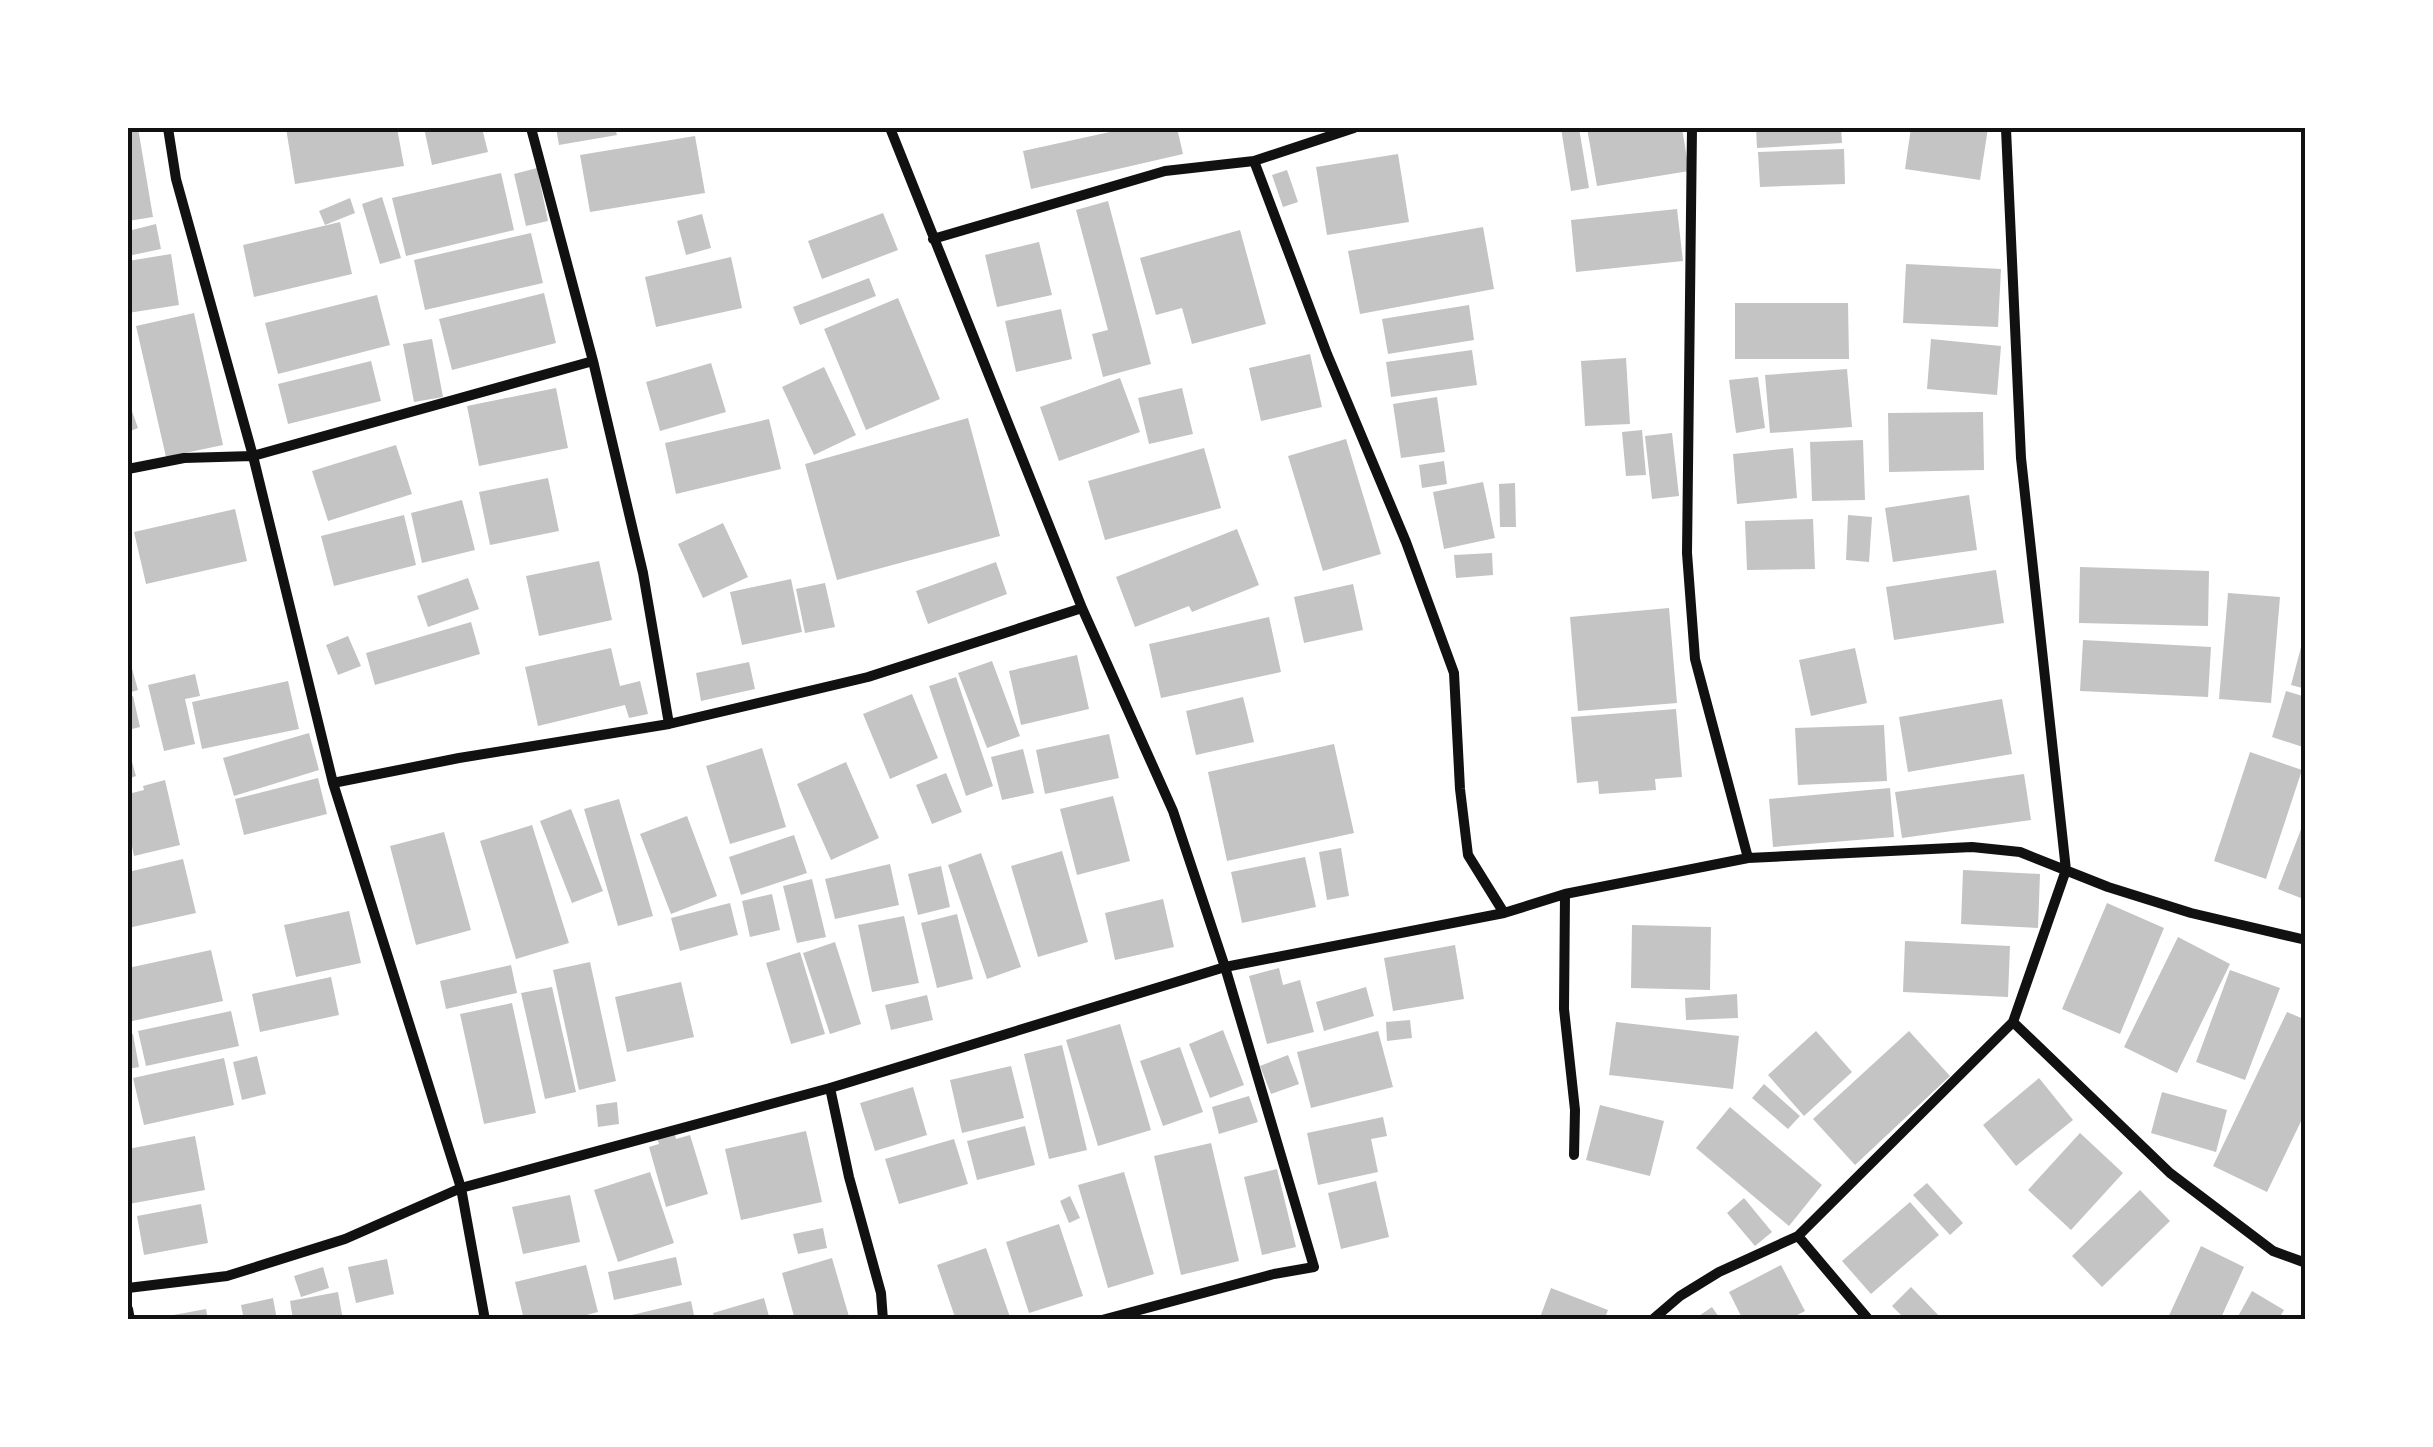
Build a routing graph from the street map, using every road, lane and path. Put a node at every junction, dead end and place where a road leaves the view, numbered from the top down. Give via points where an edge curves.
1 (168, 128) edge
2 (531, 128) edge
3 (890, 128) edge
4 (1354, 128) edge
5 (1692, 128) edge
6 (2006, 129) edge
7 (1254, 161) junction
8 (932, 239) junction
9 (594, 361) junction
10 (252, 456) junction
11 (128, 469) edge
12 (1082, 608) junction
13 (669, 724) junction
14 (333, 783) junction
15 (1748, 858) junction
16 (2066, 870) junction
17 (1565, 894) junction
18 (1504, 913) junction
19 (2306, 940) edge
20 (1225, 966) junction
21 (2014, 1022) junction
22 (830, 1088) junction
23 (1574, 1156) dead end
24 (460, 1188) junction
25 (1798, 1236) junction
26 (2306, 1263) edge
27 (128, 1288) edge
28 (128, 1309) edge
29 (130, 1320) edge
30 (485, 1320) edge
31 (883, 1320) edge
32 (1102, 1320) edge
33 (1652, 1320) edge
34 (1869, 1320) edge

1 - 10 street
2 - 9 street
3 - 8 street
4 - 7 street
5 - 15 street via 1686,553 1694,660
6 - 16 street via 2022,458
7 - 8 street via 1165,171
7 - 18 street via 1454,673 1468,856
8 - 12 street
9 - 10 street
9 - 13 street via 643,573
10 - 11 street via 184,458
10 - 14 street
12 - 13 street via 868,677
12 - 20 street via 1173,811
13 - 14 street
14 - 24 street
15 - 16 street via 1972,847 2020,852
15 - 17 street
16 - 19 street via 2191,914
16 - 21 street
17 - 18 street
17 - 23 street
18 - 20 street
20 - 22 street
20 - 32 street via 1314,1267
21 - 25 street
21 - 26 street via 2170,1173 2273,1251
22 - 24 street
22 - 31 street
24 - 27 street via 345,1239 227,1276
24 - 30 street
25 - 33 street via 1719,1272
25 - 34 street
28 - 29 street

